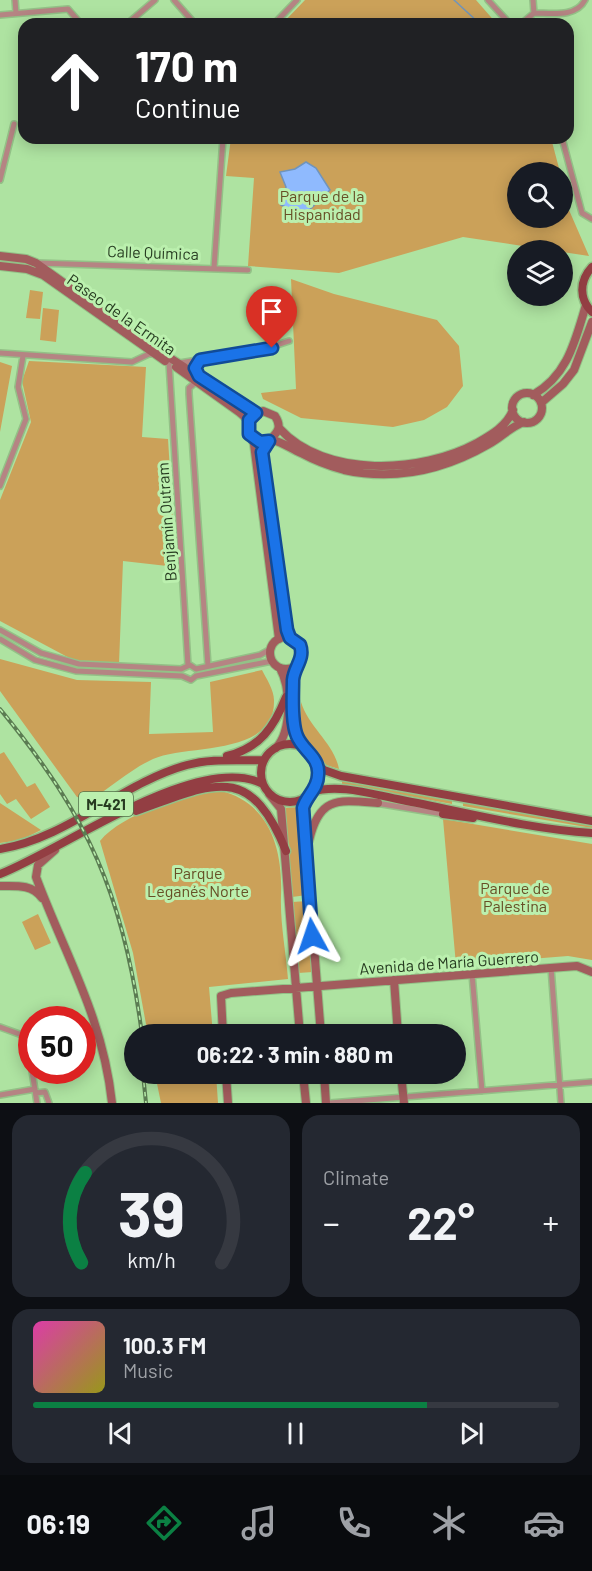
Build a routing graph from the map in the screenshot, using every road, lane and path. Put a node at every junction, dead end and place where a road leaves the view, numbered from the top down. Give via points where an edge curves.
1 (15, 0) edge
2 (155, 0) edge
3 (174, 0) edge
4 (297, 0) edge
5 (488, 0) edge
6 (533, 0) edge
7 (585, 0) edge
8 (16, 13) junction
9 (534, 13) junction
10 (0, 15) edge
11 (76, 18) edge
12 (134, 18) edge
13 (190, 18) edge
14 (280, 18) edge
15 (504, 18) edge
16 (528, 18) edge
17 (14, 124) dead end
18 (223, 144) edge
19 (564, 144) edge
20 (0, 180) edge
21 (591, 218) edge
22 (0, 256) edge
23 (56, 262) junction
24 (36, 263) junction
25 (0, 266) edge
26 (592, 267) edge
27 (214, 268) junction
28 (248, 270) dead end
29 (52, 274) junction
30 (586, 305) junction
31 (592, 312) edge
32 (592, 322) edge
33 (289, 341) dead end
34 (0, 353) edge
35 (155, 354) junction
36 (23, 356) junction
37 (197, 362) junction
38 (169, 363) junction
39 (181, 366) junction
40 (170, 378) junction
41 (197, 379) junction
42 (533, 394) junction
43 (541, 403) junction
44 (513, 410) junction
45 (256, 413) junction
46 (524, 422) junction
47 (248, 424) junction
48 (279, 428) junction
49 (252, 438) junction
50 (270, 441) junction
51 (0, 486) edge
52 (0, 630) edge
53 (290, 638) junction
54 (0, 639) edge
55 (279, 639) junction
56 (271, 649) junction
57 (272, 661) junction
58 (297, 665) junction
59 (208, 666) junction
60 (186, 667) junction
61 (280, 668) junction
62 (196, 672) junction
63 (183, 677) junction
64 (286, 697) junction
65 (276, 748) junction
66 (306, 749) junction
67 (264, 760) junction
68 (212, 761) junction
69 (317, 763) junction
70 (263, 784) junction
71 (347, 790) junction
72 (269, 794) junction
73 (309, 795) junction
74 (378, 803) junction
75 (443, 814) joint
76 (118, 816) junction
77 (489, 818) junction
78 (592, 819) edge
79 (567, 832) junction
80 (592, 833) edge
81 (592, 839) edge
82 (0, 849) edge
83 (56, 849) junction
84 (286, 851) junction
85 (306, 852) junction
86 (0, 874) edge
87 (0, 886) edge
88 (47, 906) junction
89 (552, 967) junction
90 (592, 972) edge
91 (472, 974) junction
92 (394, 980) junction
93 (316, 986) junction
94 (296, 987) junction
95 (222, 1024) edge
96 (299, 1024) edge
97 (320, 1024) edge
98 (397, 1024) edge
99 (0, 1027) edge
100 (18, 1034) edge
101 (592, 1082) edge
102 (35, 1084) edge
103 (227, 1084) edge
104 (304, 1084) edge
105 (325, 1084) edge
106 (402, 1084) edge
107 (560, 1085) junction
108 (36, 1091) junction
109 (482, 1091) junction
110 (0, 1095) edge
111 (403, 1100) edge
112 (37, 1103) edge
113 (49, 1103) edge
114 (112, 1103) edge
115 (228, 1103) edge
116 (306, 1103) edge
117 (328, 1103) edge
118 (561, 1103) edge

1 - 8 street
2 - 12 street
3 - 13 street
4 - 14 street
5 - 15 street
6 - 9 street
7 - 9 street via 571,13
8 - 10 street
8 - 11 street via 68,9
9 - 16 street
17 - 20 street
18 - 27 street
19 - 21 street via 582,213
22 - 24 main road, Paseo de la Ermita
23 - 24 street, Calle Química
23 - 27 street, Calle Química
23 - 29 street via 51,266
24 - 29 main road, Paseo de la Ermita
25 - 35 main road, Paseo de la Ermita via 27,269 43,276
26 - 30 main road via 582,287
27 - 28 street, Calle Química
29 - 39 main road, Paseo de la Ermita
30 - 31 main road
30 - 42 main road via 566,364 545,388
32 - 43 main road via 574,370
33 - 37 street, Paseo de la Ermita
34 - 36 street
35 - 36 street via 132,362
35 - 38 main road, Paseo de la Ermita
36 - 51 street via 18,387 26,419
37 - 39 street, Paseo de la Ermita
37 - 41 street, Paseo de la Ermita
38 - 39 main road, Paseo de la Ermita
38 - 40 street, Benjamín Outram
39 - 40 street
39 - 41 main road, Paseo de la Ermita
40 - 60 street, Benjamín Outram
41 - 45 main road, Paseo de la Ermita
41 - 47 main road, Paseo de la Ermita via 246,418
41 - 59 street, Benjamín Outram via 189,394
42 - 43 main road
42 - 44 main road via 519,397
43 - 46 main road via 538,418
44 - 46 main road via 516,418
44 - 48 main road via 503,425 461,451 410,466 384,467 334,458 300,445
45 - 47 main road
45 - 48 main road via 271,413
46 - 50 main road via 463,459 405,473 344,470
47 - 49 main road
48 - 50 main road
49 - 50 main road
49 - 55 main road
50 - 53 main road via 262,452
52 - 60 street via 41,652 79,664
53 - 55 main road
53 - 58 main road via 302,650
54 - 63 street via 35,660 76,671
55 - 56 main road
56 - 57 main road
56 - 59 street
57 - 61 main road
57 - 62 street
58 - 61 main road
58 - 66 main road via 293,679 296,736
59 - 62 street
60 - 62 street
60 - 63 street, Benjamín Outram
61 - 64 main road
62 - 63 street via 191,680
64 - 65 main road via 285,734
64 - 68 main road via 270,730 258,743 239,754
65 - 66 main road via 294,745
65 - 67 main road
66 - 69 main road
67 - 68 main road, M-421
67 - 70 main road
68 - 82 main road, M-421 via 177,768 43,836
69 - 73 main road via 317,782
69 - 78 main road via 341,776
70 - 72 main road
70 - 76 main road via 240,776 197,782 153,797
71 - 73 main road via 327,789
71 - 74 street
71 - 77 main road
72 - 73 main road via 284,802
72 - 84 main road via 281,809
73 - 85 main road via 303,808
74 - 75 street
74 - 85 main road via 338,800 321,810 312,826
75 - 77 main road
76 - 83 main road
76 - 84 main road via 200,789 228,786 243,791 264,808
77 - 79 main road
79 - 80 main road
79 - 81 main road
83 - 86 main road
83 - 88 main road via 38,865 36,873
84 - 94 main road
85 - 93 main road
87 - 88 main road via 34,890
88 - 114 main road via 93,1011
89 - 90 main road, Avenida de María Guerrero via 577,966
89 - 91 main road, Avenida de María Guerrero
89 - 107 street
91 - 92 main road, Avenida de María Guerrero
91 - 109 street
92 - 93 main road, Avenida de María Guerrero
92 - 98 main road
93 - 94 main road, Avenida de María Guerrero
93 - 97 main road
94 - 95 main road, Avenida de María Guerrero via 221,996
94 - 96 main road
99 - 100 street
101 - 107 street
102 - 108 street
103 - 115 main road
104 - 116 main road
105 - 117 main road
106 - 111 main road
107 - 109 street
107 - 118 street
108 - 110 street
108 - 112 street
108 - 113 street via 45,1092
109 - 111 street
111 - 117 street

